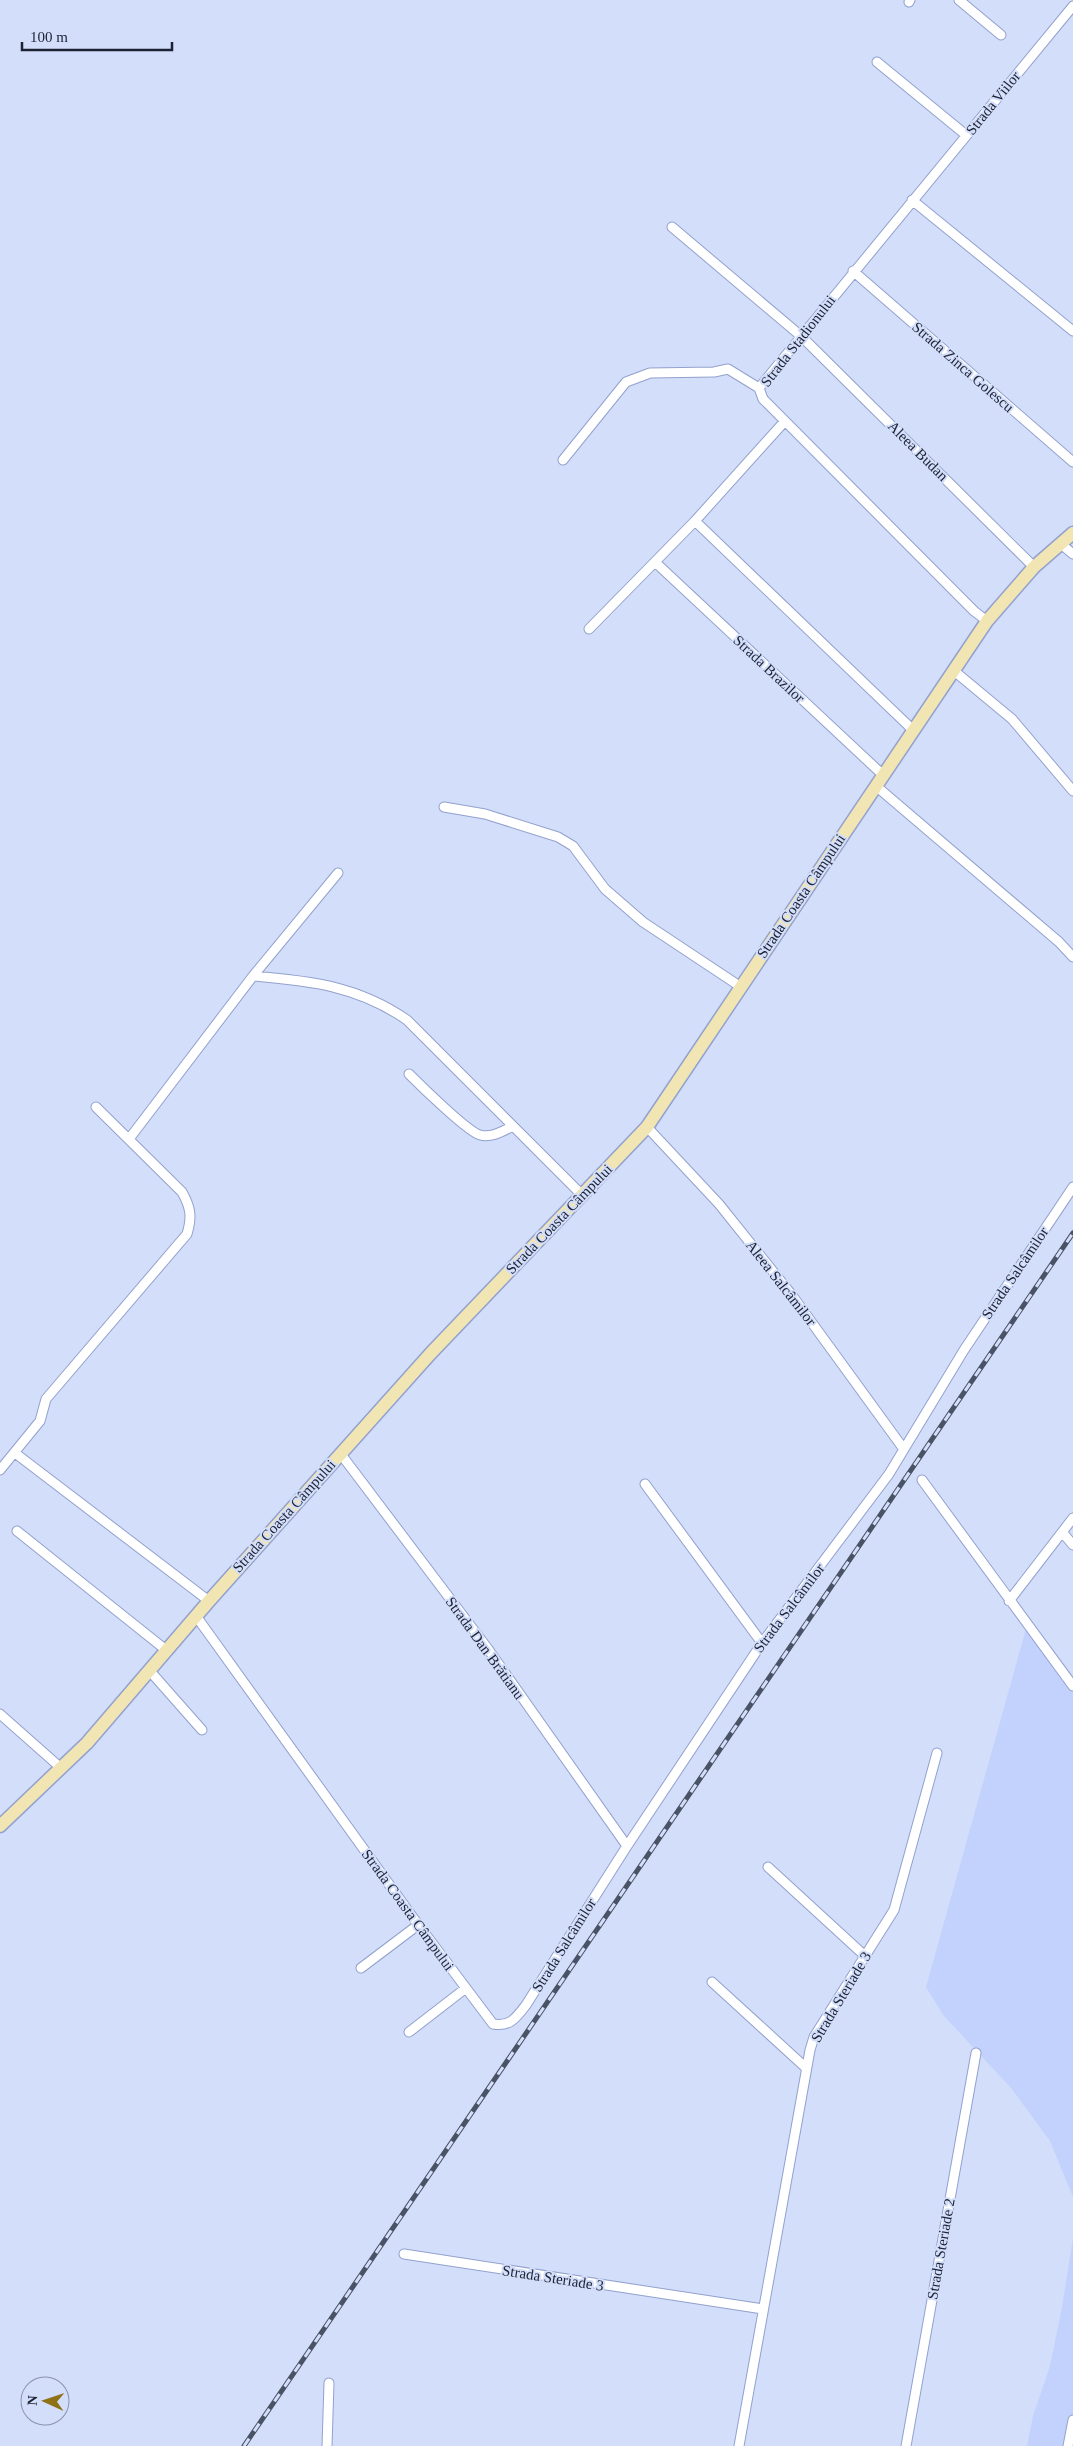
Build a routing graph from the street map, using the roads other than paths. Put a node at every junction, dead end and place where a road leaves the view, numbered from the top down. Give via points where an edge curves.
1 (959, 0) edge
2 (1073, 6) edge
3 (1001, 35) dead end
4 (877, 62) dead end
5 (966, 135) junction
6 (912, 200) junction
7 (672, 227) dead end
8 (853, 271) junction
9 (1073, 331) edge
10 (802, 336) junction
11 (759, 388) junction
12 (786, 422) junction
13 (563, 460) dead end
14 (1073, 462) edge
15 (695, 521) junction
16 (1073, 534) edge
17 (1061, 544) junction
18 (1073, 554) edge
19 (655, 562) junction
20 (1034, 567) junction
21 (987, 621) junction
22 (589, 628) dead end
23 (954, 670) junction
24 (913, 730) junction
25 (883, 775) junction
26 (876, 786) junction
27 (1073, 791) edge
28 (444, 807) dead end
29 (338, 873) dead end
30 (1073, 957) edge
31 (253, 976) junction
32 (741, 987) junction
33 (409, 1074) dead end
34 (96, 1107) dead end
35 (513, 1126) junction
36 (647, 1127) junction
37 (129, 1139) junction
38 (1073, 1187) edge
39 (583, 1196) junction
40 (903, 1448) junction
41 (15, 1453) junction
42 (340, 1453) junction
43 (0, 1470) edge
44 (922, 1480) dead end
45 (645, 1484) dead end
46 (1073, 1518) edge
47 (17, 1531) dead end
48 (1062, 1533) junction
49 (1073, 1545) edge
50 (208, 1601) junction
51 (1009, 1601) junction
52 (196, 1616) junction
53 (762, 1643) junction
54 (166, 1650) junction
55 (149, 1670) junction
56 (1073, 1686) edge
57 (0, 1714) edge
58 (202, 1730) dead end
59 (937, 1753) dead end
60 (61, 1768) junction
61 (0, 1826) edge
62 (627, 1846) junction
63 (768, 1867) dead end
64 (418, 1925) junction
65 (865, 1956) junction
66 (361, 1968) dead end
67 (712, 1982) dead end
68 (466, 1988) junction
69 (504, 2026) joint
70 (409, 2032) dead end
71 (976, 2053) dead end
72 (805, 2067) junction
73 (404, 2254) dead end
74 (763, 2309) junction
75 (329, 2383) dead end
76 (1073, 2420) edge
77 (327, 2446) edge
78 (739, 2446) edge
79 (906, 2446) edge
80 (1068, 2446) edge

1 - 3 street
2 - 5 street, Strada Viilor
4 - 5 street
5 - 6 street, Strada Viilor
6 - 8 street, Strada Stadionului
6 - 9 street
7 - 10 street, Aleea Budan
8 - 10 street, Strada Stadionului
8 - 14 street, Strada Zinca Golescu
10 - 11 street, Strada Stadionului
10 - 20 street, Aleea Budan
11 - 12 street, Strada Stadionului via 762,398
11 - 13 street via 728,369 650,374 626,382
12 - 15 street
12 - 21 street, Strada Stadionului
15 - 19 street
15 - 24 street
16 - 17 street, Strada Coasta Câmpului
17 - 18 street
17 - 20 street, Strada Coasta Câmpului
19 - 22 street
19 - 25 street, Strada Brazilor
20 - 21 street, Strada Coasta Câmpului
21 - 23 street, Strada Coasta Câmpului
23 - 24 street, Strada Coasta Câmpului
23 - 27 street via 1012,719
24 - 25 street, Strada Coasta Câmpului
25 - 26 street, Strada Coasta Câmpului
26 - 30 street
26 - 32 street, Strada Coasta Câmpului
28 - 32 street via 485,814 558,837 573,846 606,889 643,922
29 - 31 street
31 - 35 street via 312,981 386,1005 407,1020
31 - 37 street
32 - 36 street, Strada Coasta Câmpului
33 - 35 street via 464,1125 480,1135 495,1135
34 - 37 street
35 - 39 street
36 - 39 street, Strada Coasta Câmpului
36 - 40 street, Aleea Salcâmilor via 719,1204 791,1294
37 - 41 street via 182,1192 190,1206 187,1234 46,1399 40,1421
38 - 40 street, Strada Salcâmilor
39 - 42 street, Strada Coasta Câmpului via 450,1332
40 - 53 street, Strada Salcâmilor via 889,1474
41 - 43 street
41 - 50 street
42 - 50 street, Strada Coasta Câmpului
42 - 62 street, Strada Dan Brătianu via 488,1649
44 - 51 street
45 - 53 street
46 - 48 street
47 - 54 street
48 - 49 street
48 - 51 street
50 - 52 street, Strada Coasta Câmpului
51 - 56 street
52 - 54 street, Strada Coasta Câmpului
52 - 64 street, Strada Coasta Câmpului
53 - 62 street, Strada Salcâmilor
54 - 55 street, Strada Coasta Câmpului
55 - 58 street
55 - 60 street, Strada Coasta Câmpului
57 - 60 street
59 - 65 street, Strada Steriade 3 via 894,1910
60 - 61 street, Strada Coasta Câmpului
62 - 69 street, Strada Salcâmilor via 526,2005 512,2022
63 - 65 street
64 - 66 street
64 - 68 street, Strada Coasta Câmpului
65 - 72 street, Strada Steriade 3 via 814,2037
67 - 72 street
68 - 69 street, Strada Coasta Câmpului via 493,2024
68 - 70 street
71 - 79 street, Strada Steriade 2
72 - 74 street, Strada Steriade 3
73 - 74 street, Strada Steriade 3
74 - 78 street, Strada Steriade 3
75 - 77 street
76 - 80 street

